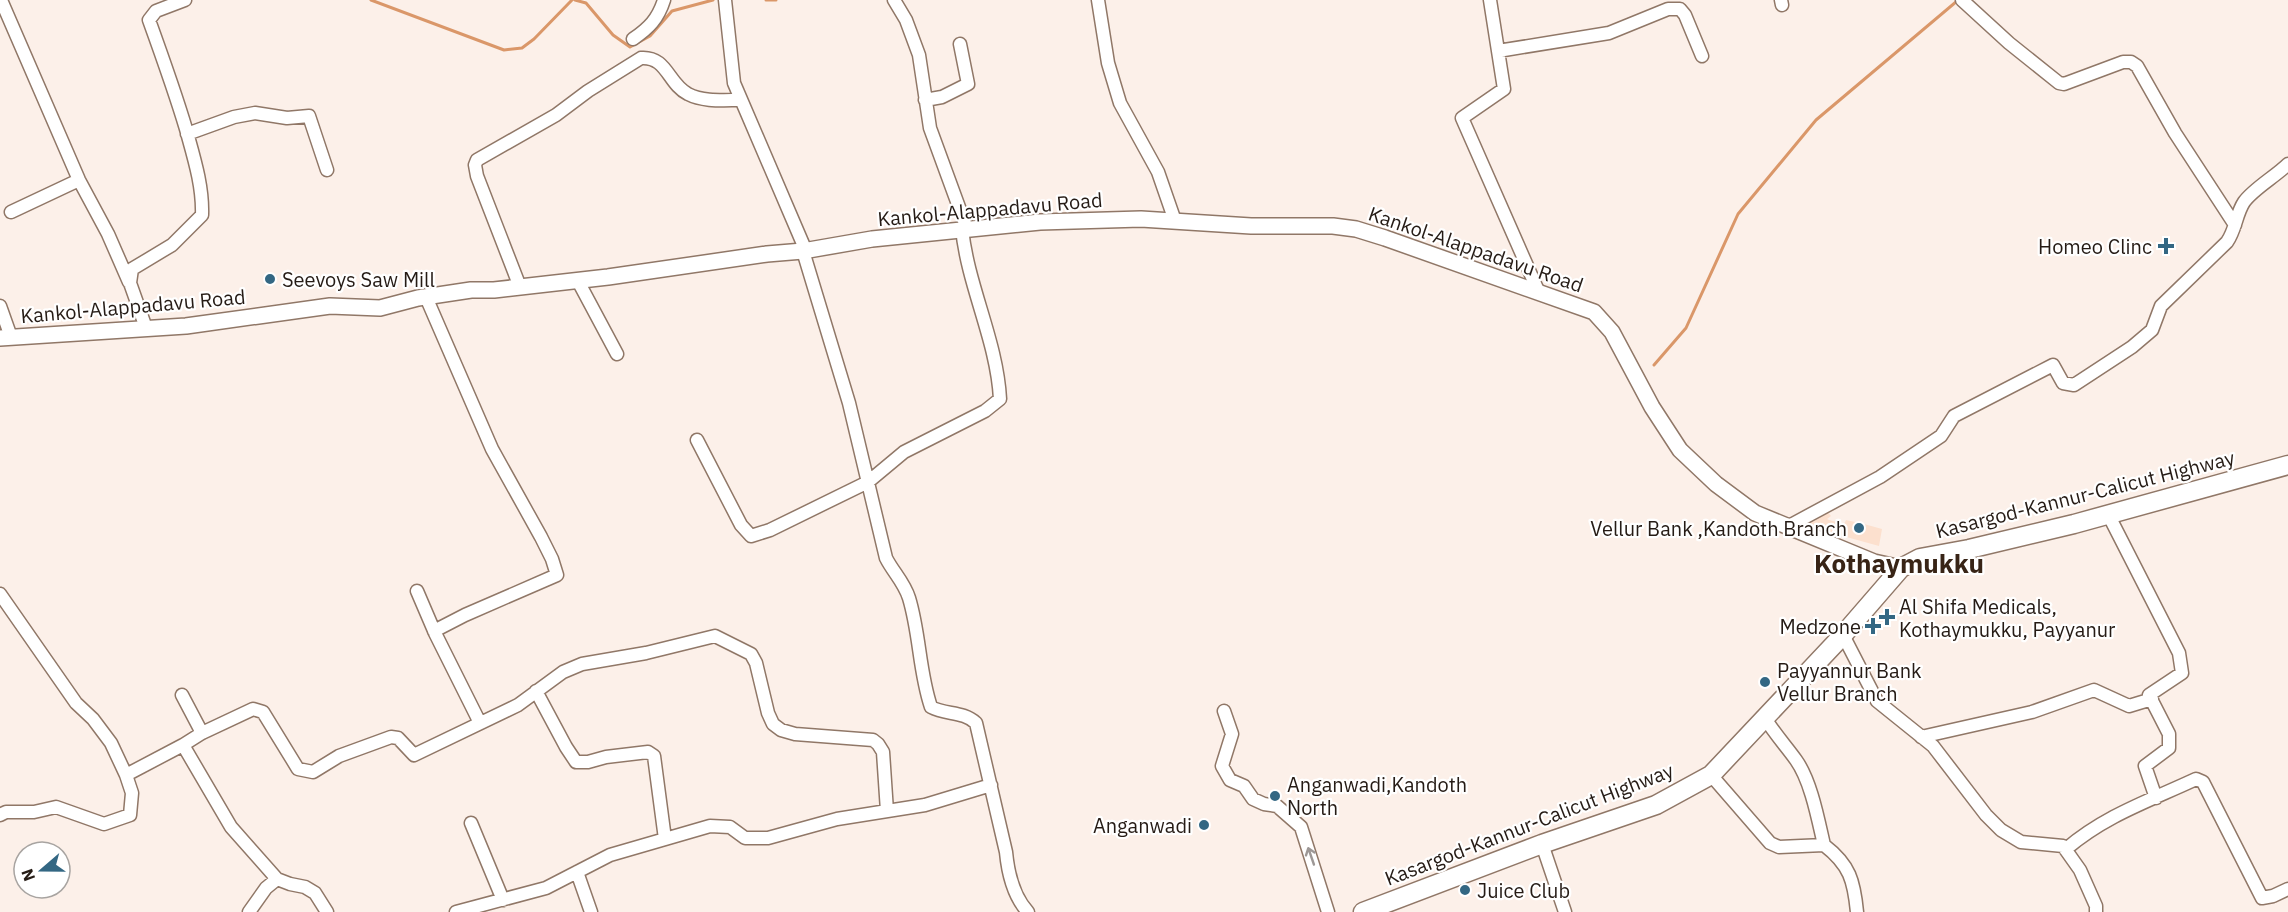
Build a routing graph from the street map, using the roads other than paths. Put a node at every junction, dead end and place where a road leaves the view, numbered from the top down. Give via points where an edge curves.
1 (1, 0) edge
2 (185, 0) edge
3 (664, 0) edge
4 (725, 0) edge
5 (894, 0) edge
6 (1098, 0) edge
7 (1490, 0) edge
8 (1964, 1) edge
9 (1668, 4) edge
10 (633, 39) dead end
11 (960, 44) dead end
12 (1498, 51) junction
13 (1702, 56) dead end
14 (740, 100) junction
15 (925, 100) junction
16 (187, 134) junction
17 (2288, 164) edge
18 (327, 170) dead end
19 (79, 180) junction
20 (10, 212) dead end
21 (1175, 221) junction
22 (2235, 225) junction
23 (964, 229) junction
24 (805, 251) junction
25 (578, 281) junction
26 (130, 283) junction
27 (520, 287) junction
28 (1539, 293) junction
29 (426, 297) junction
30 (0, 306) edge
31 (146, 328) junction
32 (6, 337) edge
33 (617, 354) dead end
34 (697, 440) dead end
35 (2288, 465) edge
36 (868, 482) junction
37 (2108, 514) junction
38 (1789, 526) junction
39 (1901, 568) junction
40 (417, 591) dead end
41 (0, 594) edge
42 (434, 631) junction
43 (1843, 635) junction
44 (536, 691) junction
45 (182, 695) dead end
46 (2152, 699) junction
47 (1224, 711) dead end
48 (1765, 718) junction
49 (480, 723) junction
50 (202, 733) junction
51 (1921, 737) junction
52 (183, 745) junction
53 (126, 775) junction
54 (1711, 775) junction
55 (991, 785) junction
56 (2156, 798) junction
57 (887, 811) junction
58 (0, 815) edge
59 (471, 823) dead end
60 (665, 839) junction
61 (1542, 844) junction
62 (1824, 845) junction
63 (2066, 849) junction
64 (578, 872) junction
65 (277, 879) junction
66 (2288, 889) edge
67 (503, 900) junction
68 (481, 909) edge
69 (249, 912) edge
70 (327, 912) edge
71 (456, 912) edge
72 (591, 912) edge
73 (1028, 912) edge
74 (1328, 912) edge
75 (1363, 912) edge
76 (1565, 912) edge
77 (1857, 912) edge
78 (2096, 912) edge

1 - 19 street
2 - 16 street via 156,11 149,20
3 - 10 street via 651,27
4 - 14 street via 733,74
5 - 15 street via 919,54
6 - 21 street via 1108,63 1120,103 1158,172
7 - 12 street
8 - 22 street via 2009,44 2064,84 2123,62 2137,66
9 - 12 street via 1609,33
9 - 13 street via 1685,15
11 - 15 street via 968,84 942,97
12 - 28 street via 1504,89 1462,118
14 - 24 street
14 - 27 street via 689,95 678,87 662,63 641,58 556,115 477,160 477,176
15 - 23 street via 930,128
16 - 18 street via 255,113 287,118 309,116
16 - 26 street via 203,196 202,215 172,245 132,269
17 - 22 street via 2245,200
19 - 20 street
19 - 26 street
21 - 23 main road, Kankol-Alappadavu Road via 1040,222
21 - 28 main road, Kankol-Alappadavu Road via 1356,230
22 - 38 street via 2227,242 2161,306 2152,330 2103,366 2069,385 2063,383 2053,365 1954,416 1941,436 1880,477
23 - 24 main road, Kankol-Alappadavu Road
23 - 36 street via 974,291 999,380 1000,399 985,411 904,452
24 - 25 main road, Kankol-Alappadavu Road
24 - 36 street
25 - 27 main road, Kankol-Alappadavu Road
25 - 33 street
26 - 31 street
27 - 29 main road, Kankol-Alappadavu Road
28 - 38 main road, Kankol-Alappadavu Road via 1594,312 1612,332 1680,450 1755,513
29 - 31 main road, Kankol-Alappadavu Road via 380,308 330,306
29 - 42 street via 492,449 541,537 557,575
30 - 32 street
31 - 32 main road, Kankol-Alappadavu Road
34 - 36 street via 741,525 751,536
35 - 37 highway, Kasargod-Kannur-Calicut Highway
36 - 55 street via 886,558 908,597 931,707 970,717 976,723
37 - 39 highway, Kasargod-Kannur-Calicut Highway via 1920,558
37 - 46 street via 2179,653 2182,673 2150,695
38 - 39 main road, Kankol-Alappadavu Road via 1874,562
39 - 43 highway, Kasargod-Kannur-Calicut Highway
40 - 42 street
41 - 53 street via 76,703 111,743
42 - 49 street
43 - 48 highway, Kasargod-Kannur-Calicut Highway
43 - 51 street via 1877,701
44 - 49 street via 518,705
44 - 57 street via 582,664 715,636 752,654 768,713 781,730 873,740 878,744 883,752
44 - 60 street via 576,762 648,752 654,756
45 - 50 street
46 - 51 street via 2129,706 2094,690 2032,712
46 - 56 street via 2169,734 2169,748 2145,766
74 -> 47 street via 1301,827 1277,806 1253,799 1244,786 1230,780 1222,766 1232,734
48 - 54 highway, Kasargod-Kannur-Calicut Highway
48 - 62 street via 1796,760
49 - 50 street via 414,756 398,738 391,737 339,756 313,772 298,769 263,712 253,709
50 - 52 street
51 - 63 street via 1933,746 2001,830 2021,842
52 - 53 street
52 - 65 street via 231,827
53 - 58 street via 132,793 130,815 104,824 56,807
54 - 61 highway, Kasargod-Kannur-Calicut Highway via 1656,805
54 - 62 street via 1770,843 1779,848
55 - 57 street via 925,805
55 - 73 street via 1012,884
56 - 63 street via 2098,824
56 - 66 street via 2196,779 2203,782 2262,898
57 - 60 street via 837,819 768,838 746,838 721,825
59 - 67 street
60 - 64 street via 610,855
61 - 75 highway, Kasargod-Kannur-Calicut Highway
61 - 76 street
62 - 77 street via 1850,874
63 - 78 street via 2080,870
64 - 67 street via 546,888
64 - 72 street
65 - 69 street
65 - 70 street via 315,893
67 - 68 street
68 - 71 street

